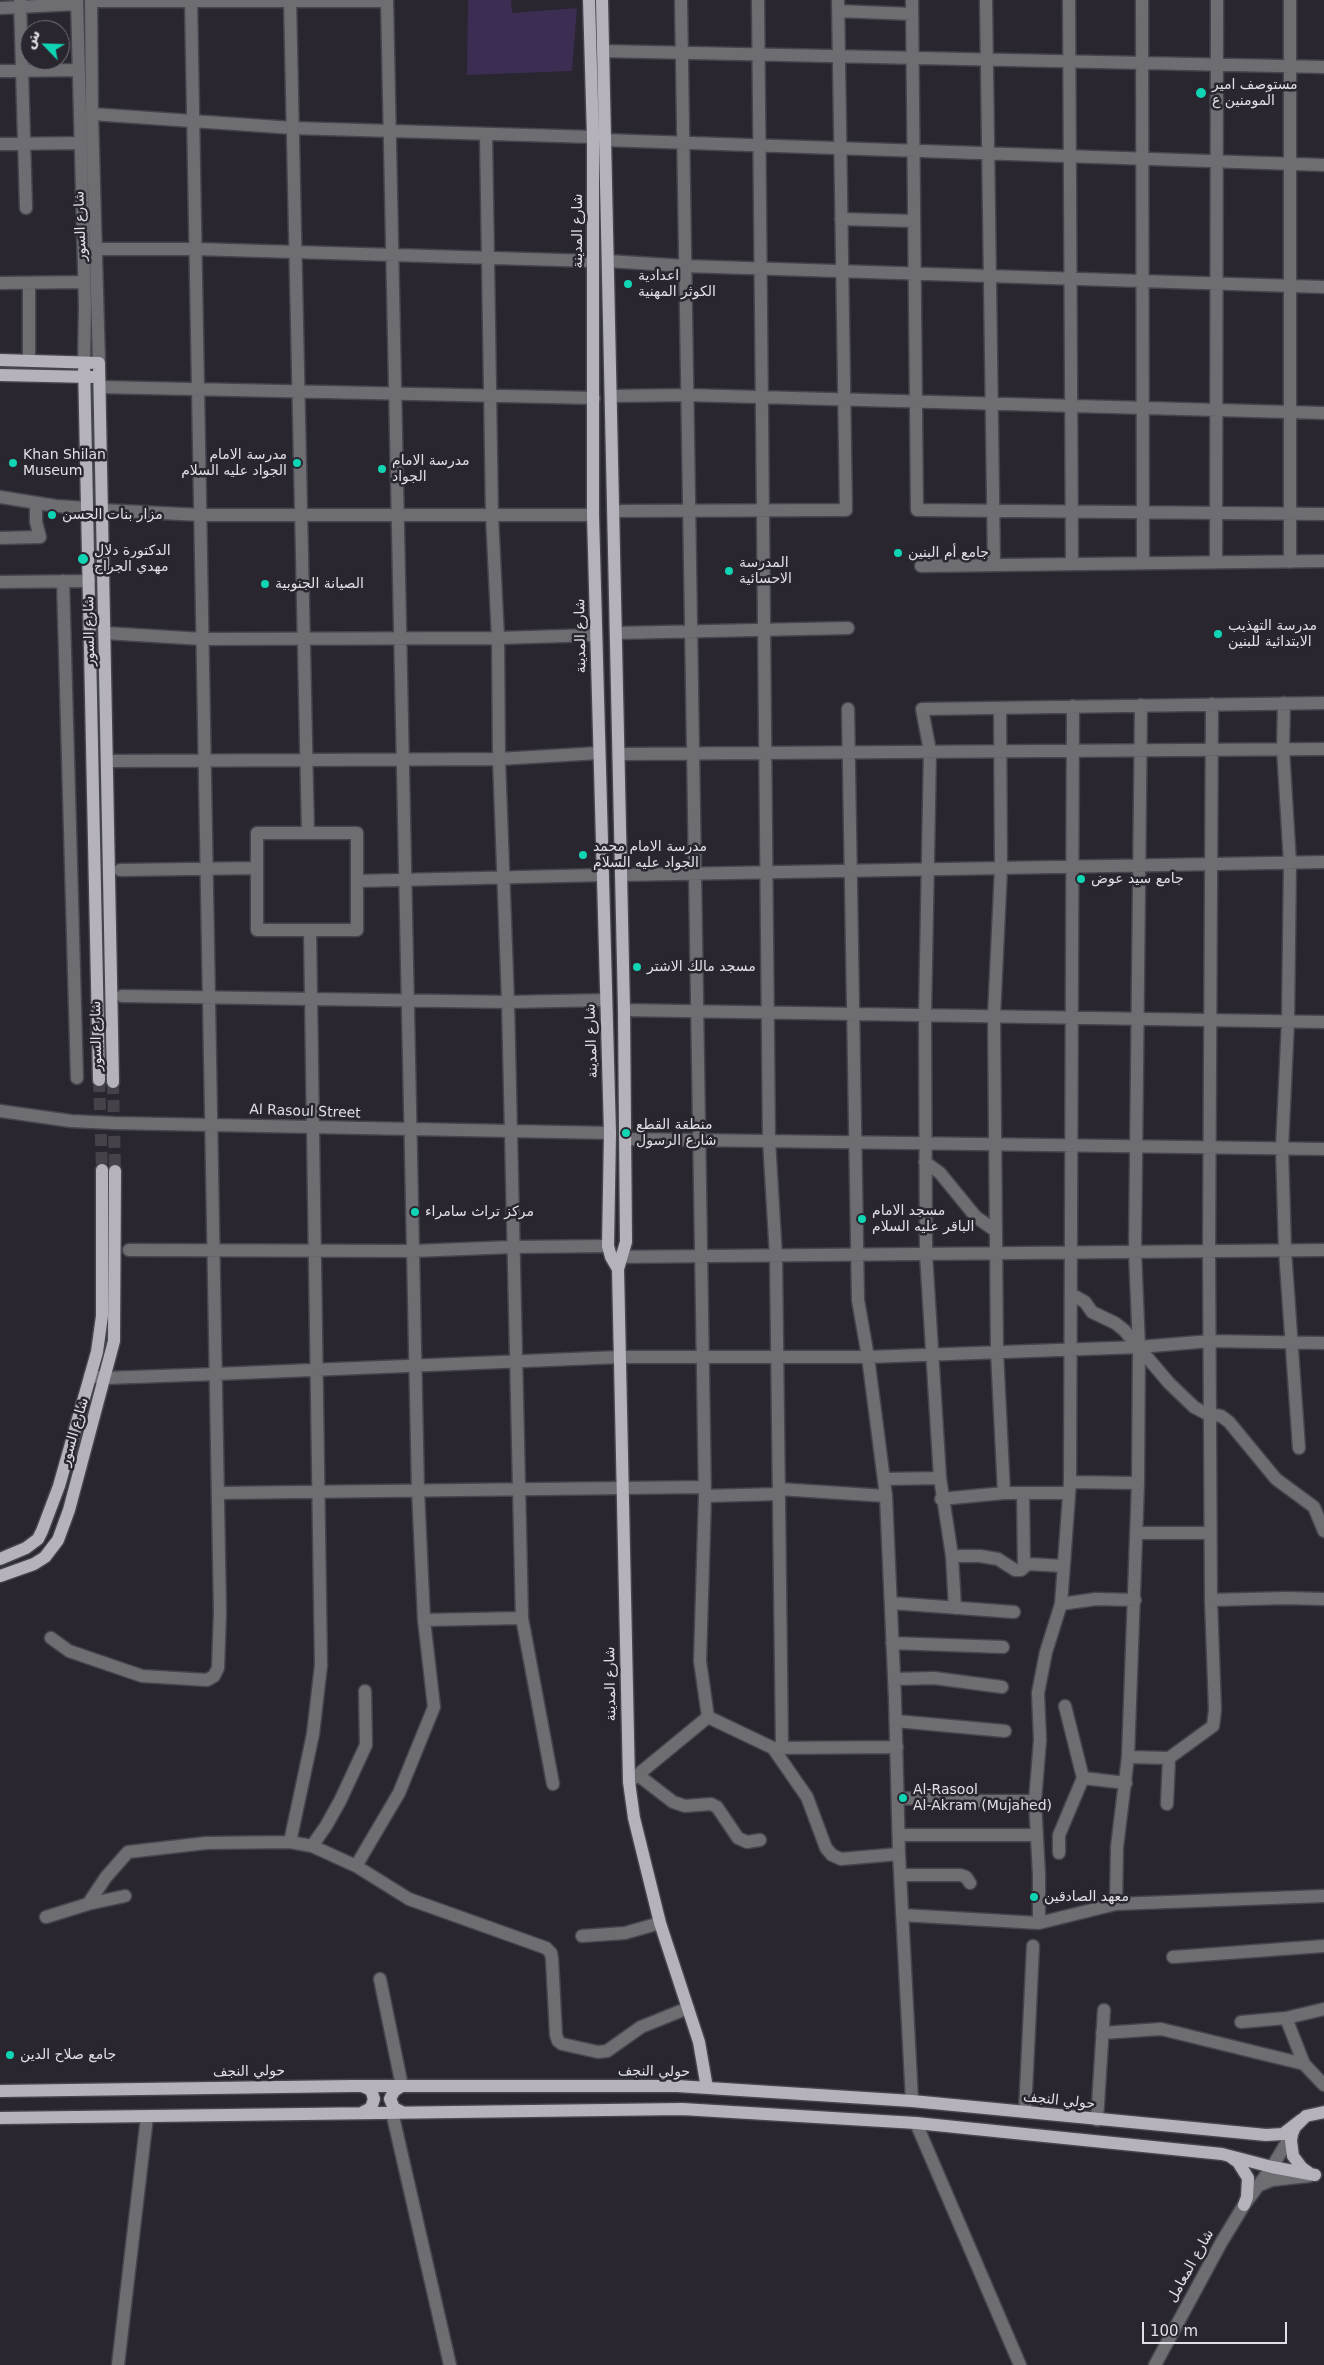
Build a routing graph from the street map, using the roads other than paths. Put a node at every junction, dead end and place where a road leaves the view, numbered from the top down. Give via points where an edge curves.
1 (387, 0) edge
2 (589, 0) edge
3 (602, 0) edge
4 (681, 0) edge
5 (758, 0) edge
6 (912, 0) edge
7 (986, 0) edge
8 (1069, 0) edge
9 (1142, 0) edge
10 (1217, 0) edge
11 (1290, 0) edge
12 (91, 1) edge
13 (191, 1) edge
14 (290, 1) edge
15 (77, 2) edge
16 (20, 4) edge
17 (838, 6) edge
18 (0, 8) edge
19 (912, 14) junction
20 (603, 51) junction
21 (682, 52) junction
22 (758, 54) junction
23 (839, 56) junction
24 (912, 58) junction
25 (986, 59) junction
26 (1070, 61) junction
27 (1142, 63) junction
28 (1216, 65) junction
29 (1290, 66) junction
30 (1324, 67) edge
31 (79, 70) junction
32 (0, 71) edge
33 (22, 71) junction
34 (92, 114) junction
35 (194, 123) junction
36 (293, 128) junction
37 (389, 130) junction
38 (486, 134) junction
39 (599, 138) junction
40 (683, 142) junction
41 (24, 143) junction
42 (81, 143) junction
43 (0, 144) edge
44 (759, 145) junction
45 (840, 148) junction
46 (914, 150) junction
47 (988, 153) junction
48 (1070, 156) junction
49 (1142, 159) junction
50 (1216, 161) junction
51 (1290, 164) junction
52 (1324, 165) edge
53 (26, 208) dead end
54 (841, 219) junction
55 (914, 221) junction
56 (97, 249) junction
57 (196, 249) junction
58 (296, 253) junction
59 (392, 256) junction
60 (486, 260) junction
61 (592, 261) junction
62 (608, 261) junction
63 (684, 266) junction
64 (760, 269) junction
65 (842, 271) junction
66 (915, 274) junction
67 (990, 276) junction
68 (1070, 279) junction
69 (1143, 281) junction
70 (84, 282) junction
71 (0, 283) edge
72 (29, 283) junction
73 (1216, 284) junction
74 (1290, 286) junction
75 (1324, 287) edge
76 (98, 305) junction
77 (85, 306) junction
78 (0, 360) edge
79 (29, 361) junction
80 (84, 363) junction
81 (99, 363) junction
82 (0, 375) edge
83 (84, 377) junction
84 (100, 382) junction
85 (198, 389) junction
86 (298, 391) junction
87 (395, 393) junction
88 (687, 395) junction
89 (491, 396) junction
90 (611, 396) junction
91 (762, 397) junction
92 (594, 398) junction
93 (844, 400) junction
94 (916, 402) junction
95 (992, 404) junction
96 (1071, 406) junction
97 (1143, 408) junction
98 (1216, 410) junction
99 (1290, 412) junction
100 (1324, 413) edge
101 (0, 497) edge
102 (36, 503) junction
103 (87, 508) junction
104 (102, 510) junction
105 (614, 511) junction
106 (994, 511) junction
107 (1072, 511) junction
108 (688, 512) junction
109 (763, 512) junction
110 (1143, 512) junction
111 (1216, 513) junction
112 (201, 514) junction
113 (1290, 514) junction
114 (1324, 514) edge
115 (301, 515) junction
116 (397, 515) junction
117 (593, 515) junction
118 (492, 516) junction
119 (0, 538) edge
120 (1324, 561) edge
121 (1216, 562) junction
122 (1290, 562) junction
123 (1143, 563) junction
124 (1072, 564) junction
125 (994, 565) junction
126 (921, 566) dead end
127 (63, 581) junction
128 (89, 581) junction
129 (0, 582) edge
130 (848, 628) dead end
131 (764, 629) junction
132 (105, 633) junction
133 (692, 633) junction
134 (616, 634) junction
135 (596, 635) junction
136 (304, 638) junction
137 (400, 638) junction
138 (498, 638) junction
139 (203, 639) junction
140 (1324, 702) edge
141 (1284, 703) junction
142 (1212, 704) junction
143 (1141, 705) junction
144 (1073, 706) junction
145 (1000, 708) junction
146 (848, 709) dead end
147 (1283, 749) junction
148 (1324, 749) edge
149 (1073, 750) junction
150 (1140, 750) junction
151 (1212, 750) junction
152 (930, 751) junction
153 (999, 751) junction
154 (765, 752) junction
155 (849, 752) junction
156 (599, 753) junction
157 (693, 753) junction
158 (619, 754) junction
159 (306, 759) junction
160 (499, 759) junction
161 (402, 760) junction
162 (108, 761) junction
163 (205, 761) junction
164 (308, 833) junction
165 (1324, 862) edge
166 (1290, 863) junction
167 (1212, 864) junction
168 (1140, 865) junction
169 (1072, 866) junction
170 (257, 868) junction
171 (1000, 868) junction
172 (207, 869) junction
173 (927, 869) junction
174 (120, 870) dead end
175 (851, 870) junction
176 (767, 872) junction
177 (695, 873) junction
178 (621, 874) junction
179 (603, 875) junction
180 (502, 877) junction
181 (405, 879) junction
182 (356, 881) junction
183 (310, 930) junction
184 (122, 996) dead end
185 (209, 997) junction
186 (311, 998) junction
187 (408, 1000) junction
188 (606, 1000) junction
189 (508, 1002) junction
190 (624, 1010) junction
191 (698, 1011) junction
192 (768, 1012) junction
193 (852, 1014) junction
194 (925, 1015) junction
195 (994, 1016) junction
196 (1072, 1017) junction
197 (1138, 1018) junction
198 (1211, 1020) junction
199 (1288, 1021) junction
200 (1324, 1022) edge
201 (77, 1078) dead end
202 (99, 1080) tunnel mouth
203 (113, 1082) tunnel mouth
204 (0, 1111) edge
205 (212, 1124) junction
206 (313, 1128) junction
207 (410, 1130) junction
208 (509, 1131) junction
209 (610, 1132) junction
210 (700, 1139) junction
211 (625, 1140) junction
212 (769, 1140) junction
213 (854, 1141) junction
214 (925, 1142) junction
215 (996, 1144) junction
216 (1071, 1145) junction
217 (1137, 1146) junction
218 (1211, 1147) junction
219 (1282, 1148) junction
220 (1324, 1149) edge
221 (925, 1162) junction
222 (996, 1231) junction
223 (512, 1247) junction
224 (128, 1250) dead end
225 (214, 1250) junction
226 (1285, 1250) junction
227 (1324, 1250) edge
228 (315, 1251) junction
229 (413, 1251) junction
230 (1209, 1251) junction
231 (1070, 1252) junction
232 (1135, 1252) junction
233 (926, 1254) junction
234 (996, 1254) junction
235 (856, 1255) junction
236 (615, 1257) junction
237 (701, 1257) junction
238 (776, 1257) junction
239 (1071, 1294) junction
240 (1211, 1342) junction
241 (1292, 1343) junction
242 (1324, 1343) edge
243 (1139, 1347) junction
244 (1071, 1349) junction
245 (997, 1352) junction
246 (931, 1354) junction
247 (620, 1356) junction
248 (702, 1357) junction
249 (868, 1357) junction
250 (778, 1358) junction
251 (516, 1360) junction
252 (415, 1365) junction
253 (317, 1370) junction
254 (216, 1374) junction
255 (90, 1376) junction
256 (106, 1378) junction
257 (1210, 1415) junction
258 (1299, 1448) dead end
259 (940, 1478) junction
260 (884, 1479) junction
261 (1138, 1483) junction
262 (1070, 1487) junction
263 (622, 1488) junction
264 (518, 1489) junction
265 (418, 1490) junction
266 (704, 1491) junction
267 (779, 1491) junction
268 (318, 1492) junction
269 (218, 1493) junction
270 (1004, 1493) junction
271 (1023, 1493) junction
272 (886, 1496) junction
273 (942, 1499) junction
274 (1324, 1531) edge
275 (1136, 1533) junction
276 (1210, 1533) junction
277 (952, 1556) junction
278 (0, 1559) edge
279 (1024, 1566) junction
280 (1064, 1566) junction
281 (0, 1576) edge
282 (1324, 1599) edge
283 (1135, 1600) junction
284 (1211, 1600) junction
285 (891, 1603) junction
286 (1060, 1604) junction
287 (956, 1608) junction
288 (1014, 1612) dead end
289 (522, 1618) junction
290 (424, 1620) junction
291 (51, 1638) dead end
292 (892, 1643) junction
293 (1003, 1647) dead end
294 (894, 1678) junction
295 (1002, 1688) dead end
296 (365, 1692) dead end
297 (1065, 1706) dead end
298 (708, 1717) junction
299 (896, 1721) junction
300 (1005, 1730) dead end
301 (897, 1747) junction
302 (778, 1748) junction
303 (1128, 1758) junction
304 (1169, 1758) junction
305 (633, 1778) junction
306 (1083, 1778) junction
307 (1126, 1783) junction
308 (553, 1784) dead end
309 (899, 1798) junction
310 (1034, 1801) junction
311 (1166, 1804) dead end
312 (900, 1835) junction
313 (1036, 1835) junction
314 (760, 1840) dead end
315 (290, 1842) junction
316 (312, 1846) junction
317 (1059, 1853) dead end
318 (899, 1854) junction
319 (356, 1866) junction
320 (900, 1875) junction
321 (970, 1883) dead end
322 (125, 1896) dead end
323 (1324, 1896) edge
324 (88, 1904) junction
325 (1116, 1904) junction
326 (902, 1915) junction
327 (46, 1917) dead end
328 (1039, 1922) junction
329 (660, 1923) junction
330 (582, 1936) dead end
331 (1033, 1946) dead end
332 (1324, 1946) edge
333 (1173, 1956) dead end
334 (380, 1979) dead end
335 (688, 2008) junction
336 (1324, 2009) edge
337 (1104, 2010) dead end
338 (1286, 2018) junction
339 (1241, 2022) dead end
340 (1102, 2033) junction
341 (1304, 2064) junction
342 (1324, 2085) edge
343 (362, 2086) junction
344 (402, 2086) junction
345 (707, 2088) junction
346 (0, 2091) edge
347 (889, 2100) junction
348 (1324, 2100) edge
349 (913, 2101) junction
350 (362, 2112) junction
351 (397, 2112) junction
352 (1025, 2112) junction
353 (1324, 2112) edge
354 (147, 2117) junction
355 (0, 2118) edge
356 (1096, 2120) junction
357 (888, 2121) junction
358 (1301, 2121) junction
359 (916, 2123) junction
360 (1222, 2154) junction
361 (1272, 2167) junction
362 (1320, 2175) edge
363 (1260, 2185) junction
364 (1244, 2206) junction
365 (118, 2365) edge
366 (450, 2365) edge
367 (1020, 2365) edge
368 (1155, 2365) edge

1 - 14 street
1 - 37 street
2 - 39 main road, شارع المدينة
3 - 20 main road, شارع المدينة
4 - 21 street
5 - 22 street
6 - 19 street
7 - 25 street
8 - 26 street
9 - 27 street
10 - 28 street
11 - 29 street
12 - 13 street
12 - 34 street, شارع السور
13 - 14 street
13 - 35 street
14 - 36 street
15 - 16 street
15 - 31 street, شارع السور
16 - 18 street
16 - 33 street
17 - 19 street
17 - 23 street
19 - 24 street
20 - 21 street
20 - 39 main road, شارع المدينة
21 - 22 street
21 - 40 street
22 - 23 street
22 - 44 street
23 - 24 street
23 - 45 street
24 - 25 street
24 - 46 street
25 - 26 street
25 - 47 street
26 - 27 street
26 - 48 street
27 - 28 street
27 - 49 street
28 - 29 street
28 - 50 street
29 - 30 street
29 - 51 street
31 - 33 street
31 - 42 street, شارع السور
32 - 33 street
33 - 41 street
34 - 35 street
34 - 56 street, شارع السور
35 - 36 street
35 - 57 street
36 - 37 street
36 - 58 street
37 - 38 street
37 - 59 street
38 - 39 street
38 - 60 street
39 - 40 street
39 - 61 main road, شارع المدينة
39 - 62 main road, شارع المدينة
40 - 44 street
40 - 63 street
41 - 42 street
41 - 43 street
41 - 53 street
42 - 70 street, شارع السور
44 - 45 street
44 - 64 street
45 - 46 street
45 - 54 street
46 - 47 street
46 - 55 street
47 - 48 street
47 - 67 street
48 - 49 street
48 - 68 street
49 - 50 street
49 - 69 street
50 - 51 street
50 - 73 street
51 - 52 street
51 - 74 street
54 - 55 street
54 - 65 street
55 - 66 street
56 - 57 street
56 - 76 street, شارع السور
57 - 58 street
57 - 85 street
58 - 59 street
58 - 86 street
59 - 60 street
59 - 87 street
60 - 61 street
60 - 89 street
61 - 92 main road, شارع المدينة
62 - 63 street
62 - 90 main road, شارع المدينة
63 - 64 street
63 - 88 street
64 - 65 street
64 - 91 street
65 - 66 street
65 - 93 street
66 - 67 street
66 - 94 street
67 - 68 street
67 - 95 street
68 - 69 street
68 - 96 street
69 - 73 street
69 - 97 street
70 - 72 street
70 - 77 street, شارع السور
71 - 72 street
72 - 79 street
73 - 74 street
73 - 98 street
74 - 75 street
74 - 99 street
76 - 77 street
76 - 81 street, شارع السور
77 - 80 street, شارع السور
78 - 79 main road
79 - 80 main road
80 - 81 main road
80 - 83 main road, شارع السور
81 - 84 main road, شارع السور
82 - 83 main road
83 - 84 main road
83 - 103 main road, شارع السور
84 - 85 street
84 - 104 main road, شارع السور
85 - 86 street
85 - 112 street
86 - 87 street
86 - 115 street
87 - 89 street
87 - 116 street
88 - 90 street
88 - 91 street
88 - 108 street
89 - 92 street
89 - 118 street
90 - 105 main road, شارع المدينة
91 - 93 street
91 - 109 street
92 - 117 main road, شارع المدينة
93 - 94 street
93 - 109 street via 846,510
94 - 95 street
94 - 106 street via 917,510
95 - 96 street
95 - 106 street
96 - 97 street
96 - 107 street
97 - 98 street
97 - 110 street
98 - 99 street
98 - 111 street
99 - 100 street
99 - 113 street
101 - 102 street
102 - 103 street
102 - 119 street via 40,538
103 - 128 main road, شارع السور
104 - 112 street
104 - 132 main road, شارع السور
105 - 108 street
105 - 134 main road, شارع المدينة
106 - 107 street
106 - 125 street
107 - 110 street
107 - 124 street
108 - 109 street
108 - 133 street
109 - 131 street
110 - 111 street
110 - 123 street
111 - 113 street
111 - 121 street
112 - 115 street
112 - 139 street
113 - 114 street
113 - 122 street
115 - 116 street
115 - 136 street
116 - 118 street
116 - 137 street
117 - 118 street
117 - 135 main road, شارع المدينة
118 - 138 street
120 - 122 street
121 - 122 street
121 - 123 street
123 - 124 street
124 - 125 street
125 - 126 street
127 - 128 street
127 - 129 street
127 - 201 street
128 - 202 main road, شارع السور
130 - 131 street
131 - 133 street
131 - 154 street
132 - 139 street
132 - 162 main road, شارع السور
133 - 134 street
133 - 157 street
134 - 158 main road, شارع المدينة
135 - 138 street
135 - 156 main road, شارع المدينة
136 - 137 street
136 - 139 street
136 - 159 street
137 - 138 street
137 - 161 street
138 - 160 street
139 - 163 street
140 - 141 street
141 - 142 street
141 - 147 street
142 - 143 street
142 - 151 street
143 - 144 street
143 - 150 street
144 - 145 street
144 - 149 street
145 - 152 street via 922,709
145 - 153 street
146 - 155 street
147 - 148 street
147 - 151 street
147 - 166 street
149 - 150 street
149 - 153 street
149 - 169 street
150 - 151 street
150 - 168 street
151 - 167 street
152 - 153 street
152 - 155 street
152 - 173 street
153 - 171 street
154 - 155 street
154 - 157 street
154 - 176 street
155 - 175 street
156 - 160 street
156 - 179 main road, شارع المدينة
157 - 158 street
157 - 177 street
158 - 178 main road, شارع المدينة
159 - 161 street
159 - 163 street
159 - 164 street
160 - 161 street
160 - 180 street
161 - 181 street
162 - 163 street
162 - 203 main road, شارع السور
163 - 172 street
164 - 170 street via 257,833
164 - 182 street via 357,833
165 - 166 street
166 - 167 street
166 - 199 street
167 - 168 street
167 - 198 street
168 - 169 street
168 - 197 street
169 - 171 street
169 - 196 street
170 - 172 street
170 - 183 street via 257,930
171 - 173 street
171 - 195 street
172 - 174 street
172 - 185 street
173 - 175 street
173 - 194 street
175 - 176 street
175 - 193 street
176 - 177 street
176 - 192 street
177 - 178 street
177 - 191 street
178 - 190 main road, شارع المدينة
179 - 180 street
179 - 188 main road, شارع المدينة
180 - 181 street
180 - 189 street
181 - 182 street
181 - 187 street
182 - 183 street via 356,930
183 - 186 street
184 - 185 street
185 - 186 street
185 - 205 street
186 - 187 street
186 - 206 street
187 - 189 street
187 - 207 street
188 - 189 street
188 - 209 main road, شارع المدينة
189 - 208 street
190 - 191 street
190 - 211 main road, شارع المدينة
191 - 192 street
191 - 210 street
192 - 193 street
192 - 212 street
193 - 194 street
193 - 213 street
194 - 195 street
194 - 214 street
195 - 196 street
195 - 215 street
196 - 197 street
196 - 216 street
197 - 198 street
197 - 217 street
198 - 199 street
198 - 218 street
199 - 200 street
199 - 219 street
204 - 205 street, Al Rasoul Street via 71,1121
205 - 206 street, Al Rasoul Street
205 - 225 street
206 - 207 street, Al Rasoul Street
206 - 228 street
207 - 208 street, Al Rasoul Street
207 - 229 street
208 - 209 street, Al Rasoul Street
208 - 223 street
209 - 236 main road, شارع المدينة
210 - 211 street
210 - 212 street
210 - 237 street
211 - 236 main road, شارع المدينة via 626,1242
212 - 213 street
212 - 238 street
213 - 214 street
213 - 235 street
214 - 215 street
214 - 221 street
215 - 216 street
215 - 222 street
216 - 217 street
216 - 231 street
217 - 218 street
217 - 232 street
218 - 219 street
218 - 230 street
219 - 220 street
219 - 226 street
221 - 222 street via 940,1173 976,1217
221 - 233 street
222 - 234 street
223 - 229 street
223 - 236 street
223 - 251 street
224 - 225 street
225 - 228 street
225 - 254 street
226 - 227 street
226 - 230 street
226 - 241 street
228 - 229 street
228 - 253 street
229 - 252 street
230 - 232 street
230 - 240 street
231 - 232 street
231 - 234 street
231 - 239 street
232 - 243 street
233 - 234 street
233 - 235 street
233 - 246 street
234 - 245 street
235 - 238 street
235 - 249 street via 858,1300
236 - 237 street
236 - 247 main road, شارع المدينة
237 - 238 street
237 - 248 street
238 - 250 street
239 - 243 street via 1085,1302 1092,1312 1120,1326
239 - 244 street
240 - 241 street
240 - 243 street
240 - 257 street
241 - 242 street
241 - 258 street
243 - 244 street
243 - 257 street via 1175,1390 1198,1410
243 - 261 street
244 - 245 street
244 - 262 street
245 - 246 street
245 - 270 street
246 - 249 street
246 - 259 street
247 - 248 street
247 - 251 street
247 - 263 main road, شارع المدينة
248 - 250 street
248 - 266 street
249 - 250 street
249 - 260 street
250 - 267 street
251 - 252 street
251 - 264 street
252 - 253 street
252 - 265 street
253 - 254 street
253 - 268 street
254 - 256 street
254 - 269 street
255 - 256 street
255 - 256 main road, شارع السور via 102,1321 109,1170 115,1325
255 - 278 main road, شارع السور via 59,1486 42,1531 38,1539 26,1548
256 - 281 main road, شارع السور via 58,1540 45,1557 34,1564
257 - 274 street via 1221,1416 1229,1422 1276,1478 1310,1503
257 - 276 street
259 - 260 street
259 - 273 street
260 - 272 street
261 - 262 street
261 - 275 street
262 - 271 street
262 - 280 street
263 - 264 street
263 - 266 street
263 - 305 main road, شارع المدينة
264 - 265 street
264 - 289 street
265 - 268 street
265 - 290 street
266 - 267 street
266 - 298 street via 700,1661
267 - 272 street
267 - 302 street
268 - 269 street
268 - 315 street via 321,1665 313,1734
269 - 291 street via 220,1611 218,1668 214,1676 207,1680 142,1676 69,1651
270 - 271 street
270 - 273 street
271 - 279 street
272 - 285 street
273 - 277 street
275 - 276 street
275 - 283 street
276 - 284 street
277 - 279 street via 998,1559 1015,1570
277 - 287 street
279 - 280 street
280 - 286 street
282 - 284 street
283 - 286 street via 1096,1599
283 - 303 street
284 - 304 street via 1213,1726
285 - 287 street
285 - 292 street
286 - 310 street via 1038,1693 1040,1740
287 - 288 street
289 - 290 street
289 - 308 street
290 - 319 street via 434,1707 399,1792
292 - 293 street
292 - 294 street
294 - 295 street via 934,1678
294 - 299 street
296 - 316 street via 366,1745 340,1801
297 - 306 street
298 - 302 street
298 - 305 street
299 - 300 street
299 - 301 street
301 - 302 street
301 - 309 street
302 - 318 street via 807,1797 826,1848 832,1855 841,1859
303 - 304 street
303 - 307 street
304 - 311 street
305 - 314 street via 673,1802 685,1806 711,1804 738,1838 747,1842
305 - 329 main road, شارع المدينة via 634,1818
306 - 307 street
306 - 317 street via 1059,1835
307 - 325 street via 1118,1847
309 - 310 street
309 - 312 street
310 - 313 street
312 - 313 street
312 - 318 street
313 - 328 street
315 - 316 street
315 - 324 street via 206,1843 128,1852 106,1876
316 - 319 street
318 - 320 street
319 - 335 street via 409,1899 546,1948 552,1959 556,2035 562,2044 608,2051 641,2027
320 - 321 street via 960,1875
320 - 326 street
322 - 324 street
323 - 325 street
324 - 327 street
325 - 328 street
326 - 328 street
326 - 349 street
329 - 330 street via 625,1933
329 - 335 main road, شارع المدينة
331 - 352 street
332 - 333 street
334 - 344 street
335 - 345 main road, شارع المدينة via 699,2042
336 - 338 street
337 - 340 street
338 - 339 street
338 - 341 street
340 - 341 street via 1161,2029
340 - 356 street
341 - 342 street
343 - 344 main road, حولي النجف
343 - 346 main road, حولي النجف
343 - 350 main road via 371,2090 374,2099 371,2108
344 - 345 main road, حولي النجف
344 - 351 main road via 390,2099
345 - 347 main road, حولي النجف
347 - 349 main road, حولي النجف
347 - 357 main road via 894,2111
348 - 358 main road, حولي النجف
349 - 352 main road, حولي النجف
349 - 359 main road via 909,2115
350 - 351 main road
350 - 354 main road
351 - 357 main road via 682,2108
351 - 366 street
352 - 356 main road, حولي النجف
353 - 358 main road
354 - 355 main road
354 - 365 street
356 - 358 main road, حولي النجف via 1266,2136 1283,2134
357 - 359 main road
358 - 361 street, شارع المعامل
358 - 362 main road via 1291,2142 1294,2156 1302,2168
359 - 360 main road
359 - 367 street
360 - 361 main road
360 - 364 main road via 1238,2162 1248,2178 1248,2197
361 - 362 main road
361 - 363 street, شارع المعامل
362 - 363 street via 1272,2180
363 - 364 street, شارع المعامل
364 - 368 street, شارع المعامل

